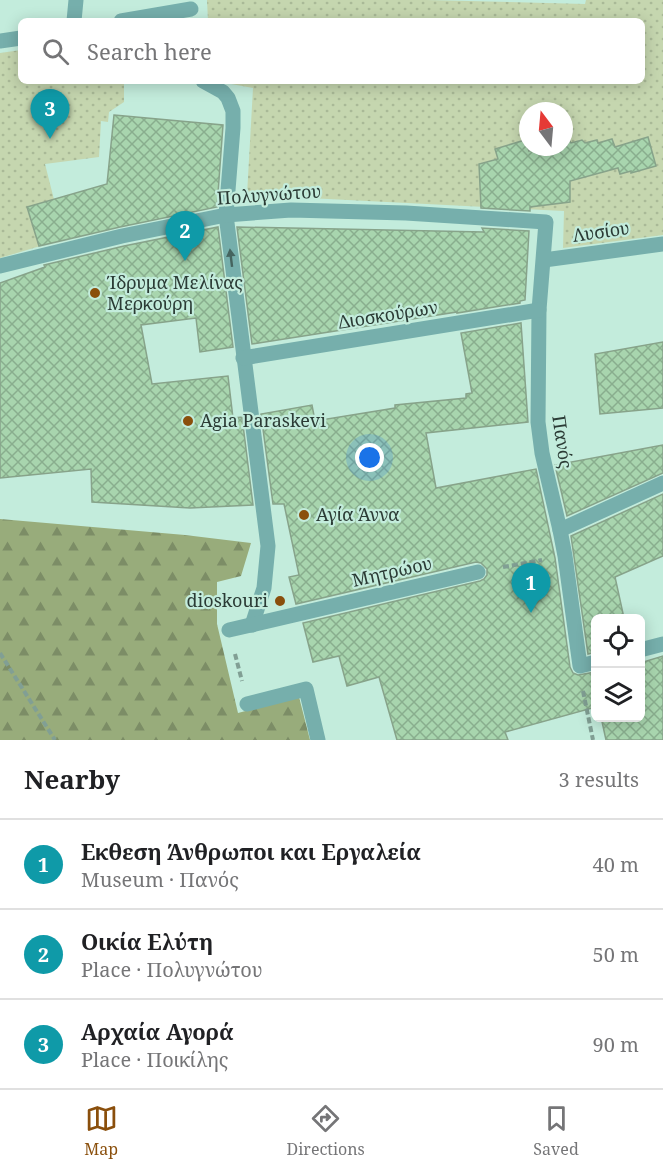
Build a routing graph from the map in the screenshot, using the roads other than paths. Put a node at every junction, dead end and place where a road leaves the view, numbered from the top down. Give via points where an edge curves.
1 (76, 0) edge
2 (190, 10) edge
3 (74, 18) edge
4 (140, 18) edge
5 (18, 38) edge
6 (0, 41) edge
7 (208, 84) edge
8 (226, 215) junction
9 (546, 222) joint
10 (663, 244) edge
11 (544, 260) junction
12 (0, 266) edge
13 (539, 310) junction
14 (243, 358) junction
15 (663, 483) edge
16 (560, 530) junction
17 (478, 572) road end
18 (252, 625) junction
19 (229, 630) road end
20 (663, 645) edge
21 (645, 649) edge
22 (591, 663) edge
23 (247, 704) road end
24 (318, 740) edge

1 - 3 street
2 - 4 street
5 - 6 street
7 - 8 street via 223,92 233,111
8 - 9 street, Πολυγνώτου via 291,210
8 - 12 street, Πολυγνώτου
14 -> 8 street
9 - 11 street, Πανός
10 - 11 street, Λυσίου
11 - 13 street, Πανός
13 - 14 street, Διοσκούρων
13 - 16 street, Πανός via 538,422
14 - 18 street via 268,546 264,588
15 - 16 street
16 - 22 street, Πανός via 580,666
17 - 18 street, Μητρώου
18 - 19 street, Μητρώου
20 - 21 street
23 - 24 street via 306,689

